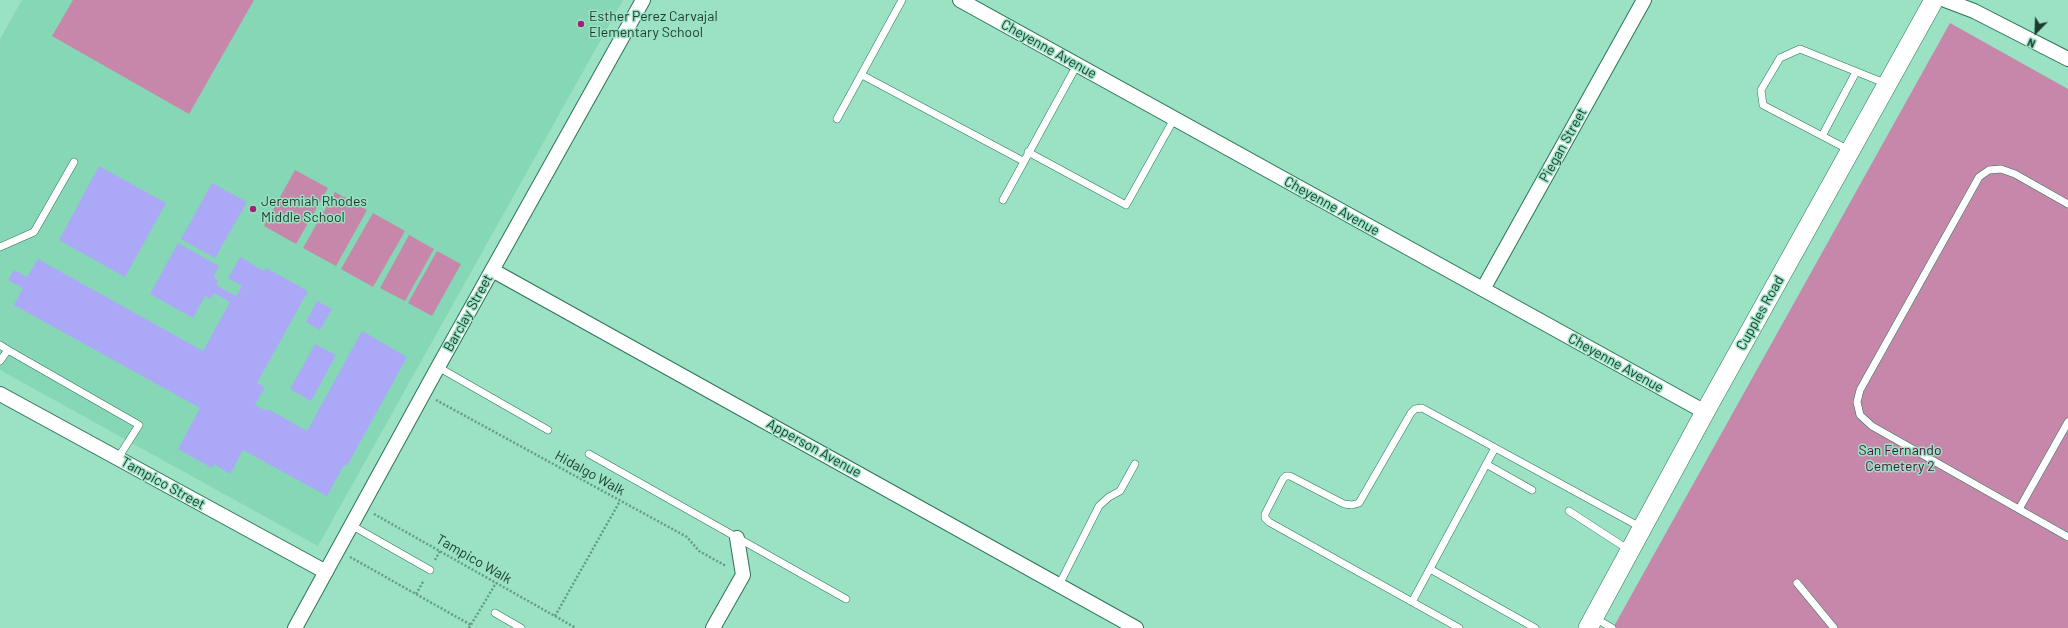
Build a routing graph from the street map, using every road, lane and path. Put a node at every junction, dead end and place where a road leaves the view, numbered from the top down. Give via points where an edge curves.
1 (643, 0) edge
2 (902, 0) edge
3 (960, 0) edge
4 (1644, 0) edge
5 (1934, 0) edge
6 (1945, 0) edge
7 (2068, 59) edge
8 (1077, 65) junction
9 (1856, 72) junction
10 (862, 75) junction
11 (1887, 85) junction
12 (837, 119) dead end
13 (1174, 119) junction
14 (1822, 136) junction
15 (1850, 151) junction
16 (1028, 152) junction
17 (1023, 161) junction
18 (74, 162) dead end
19 (1003, 200) dead end
20 (2068, 204) edge
21 (0, 247) edge
22 (492, 270) junction
23 (1483, 289) junction
24 (0, 346) edge
25 (8, 350) junction
26 (0, 361) edge
27 (438, 367) junction
28 (424, 393) junction
29 (0, 394) edge
30 (1705, 412) junction
31 (2068, 422) edge
32 (548, 430) dead end
33 (1495, 448) junction
34 (589, 454) dead end
35 (118, 458) junction
36 (1135, 464) dead end
37 (1486, 464) junction
38 (1532, 490) dead end
39 (620, 501) junction
40 (362, 507) junction
41 (2019, 509) junction
42 (1569, 511) dead end
43 (351, 525) junction
44 (1642, 528) junction
45 (2068, 537) edge
46 (737, 538) junction
47 (337, 550) junction
48 (1630, 550) junction
49 (1430, 568) junction
50 (430, 570) dead end
51 (326, 572) junction
52 (742, 575) junction
53 (496, 583) junction
54 (1797, 583) dead end
55 (1059, 585) junction
56 (846, 599) dead end
57 (1412, 602) junction
58 (495, 614) dead end
59 (555, 616) junction
60 (1591, 623) edge
61 (470, 627) edge
62 (296, 628) edge
63 (521, 628) edge
64 (576, 628) edge
65 (713, 628) edge
66 (1136, 628) edge
67 (1460, 628) edge
68 (1535, 628) edge
69 (1612, 628) edge
70 (1834, 628) edge

1 - 22 street, Barclay Street
2 - 10 lane
3 - 8 street, Cheyenne Avenue
4 - 23 street, Piegan Street
5 - 11 street, Cupples Road
6 - 7 street via 1974,11
8 - 13 street, Cheyenne Avenue
8 - 16 lane
9 - 11 lane
9 - 14 lane
9 - 14 lane via 1800,49 1780,58 1761,90 1763,105
10 - 12 lane
10 - 17 lane
11 - 15 street, Cupples Road
13 - 16 lane via 1126,205
13 - 23 street, Cheyenne Avenue
14 - 15 lane
15 - 30 street, Cupples Road
16 - 17 lane
17 - 19 lane
18 - 21 lane via 34,232
20 - 41 lane via 2015,174 2001,169 1989,170 1979,177 1860,390 1857,402 1860,415 1872,426
22 - 27 street, Barclay Street
22 - 55 street, Apperson Avenue
23 - 30 street, Cheyenne Avenue
24 - 25 lane
25 - 26 lane
25 - 35 lane via 139,425
27 - 28 street, Barclay Street
27 - 32 lane
28 - 39 path, Hidalgo Walk
28 - 40 street, Barclay Street
29 - 35 street, Tampico Street
30 - 44 street, Cupples Road
31 - 41 lane
33 - 37 lane
33 - 44 lane
33 - 57 lane via 1422,408 1411,413 1359,503 1344,504 1290,476 1282,479 1265,514 1269,522
34 - 46 lane
35 - 51 street, Tampico Street
36 - 55 lane via 1120,491 1100,506
37 - 38 lane
37 - 49 lane
39 - 52 path, Hidalgo Walk via 687,537 699,551
39 - 59 path
40 - 43 street, Barclay Street
40 - 53 path, Tampico Walk
41 - 45 lane
42 - 48 lane
43 - 47 street, Barclay Street
43 - 50 lane
44 - 48 street, Cupples Road
46 - 52 street
46 - 56 lane
47 - 51 street, Barclay Street
47 - 61 path
48 - 60 street, Cupples Road
49 - 57 lane
49 - 68 lane
51 - 62 street, Barclay Street
52 - 65 street
53 - 59 path, Tampico Walk
53 - 61 path
54 - 70 lane
55 - 66 street, Apperson Avenue
57 - 67 lane
58 - 63 lane
59 - 64 path, Tampico Walk
60 - 69 lane

